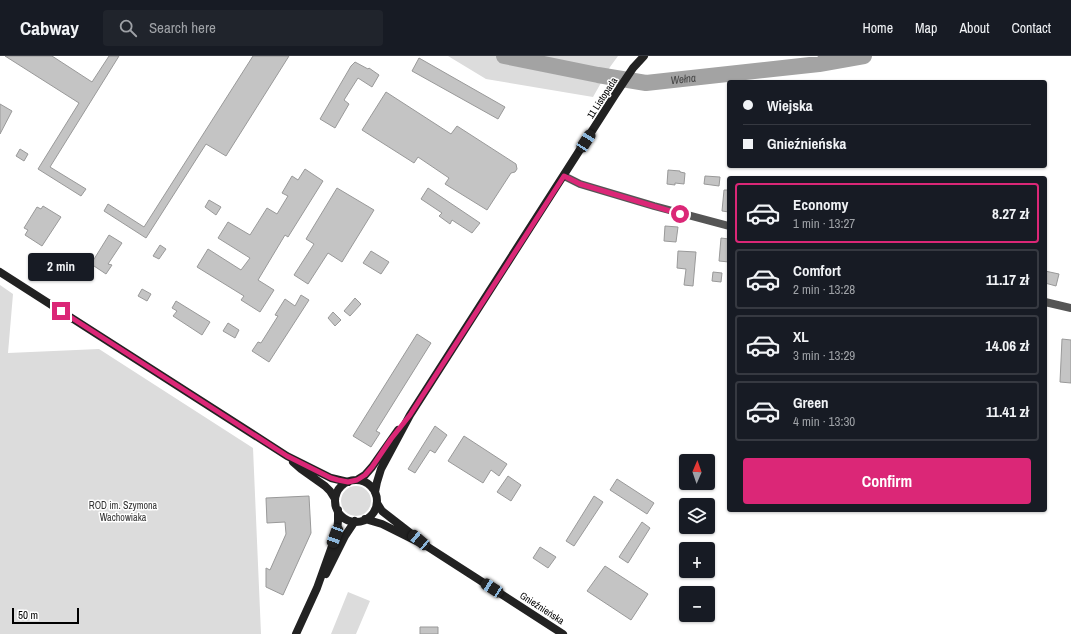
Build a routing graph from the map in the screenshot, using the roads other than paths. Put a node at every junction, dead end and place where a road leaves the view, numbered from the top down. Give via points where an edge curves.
1 (644, 56) edge
2 (564, 176) junction
3 (727, 225) edge
4 (0, 272) edge
5 (1047, 302) edge
6 (1071, 308) edge
7 (410, 415) junction
8 (287, 456) junction
9 (357, 480) junction
10 (348, 482) junction
11 (375, 492) junction
12 (336, 499) junction
13 (377, 504) junction
14 (338, 510) junction
15 (365, 519) junction
16 (355, 521) junction
17 (428, 547) junction
18 (317, 588) junction
19 (296, 634) edge
20 (563, 634) edge

1 - 2 main road, 11 Listopada via 633,68
2 - 3 street via 580,184
2 - 7 main road, 11 Listopada
4 - 8 main road
5 - 6 street
7 - 9 main road, 11 Listopada via 372,467
7 - 11 main road, 11 Listopada via 381,469
8 - 10 main road via 331,478
8 - 12 main road via 326,486
9 - 10 main road
9 - 11 main road via 368,484
10 - 12 main road via 339,489
11 - 13 main road
12 - 14 main road
13 - 15 main road via 373,513
13 - 17 main road, Gnieźnieńska via 382,511
14 - 16 main road via 344,518
14 - 18 main road via 337,532
15 - 16 main road
15 - 17 main road, Gnieźnieńska via 382,524
16 - 18 main road
17 - 20 main road, Gnieźnieńska
18 - 19 main road

